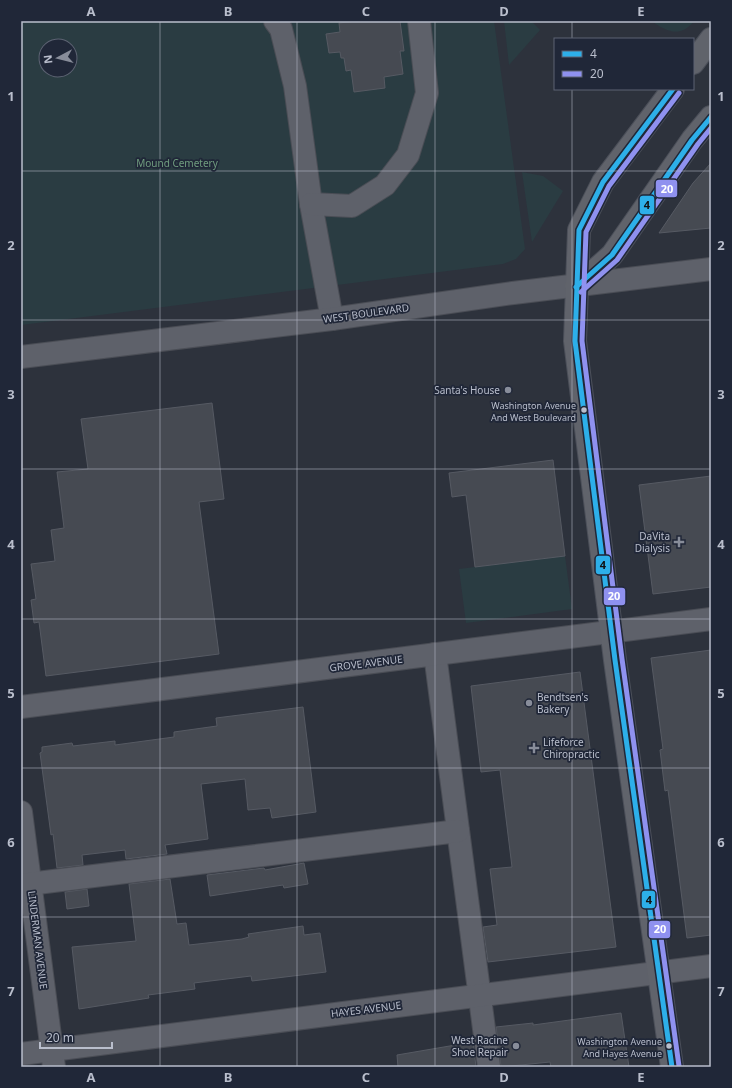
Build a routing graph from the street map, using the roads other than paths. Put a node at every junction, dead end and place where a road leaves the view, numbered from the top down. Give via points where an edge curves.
1 (275, 21) edge
2 (419, 21) edge
3 (711, 39) edge
4 (694, 62) edge
5 (672, 90) edge
6 (711, 99) edge
7 (711, 117) edge
8 (692, 140) junction
9 (311, 204) junction
10 (711, 270) edge
11 (576, 287) junction
12 (332, 319) junction
13 (21, 357) edge
14 (711, 619) edge
15 (611, 631) junction
16 (435, 654) junction
17 (21, 707) edge
18 (21, 812) edge
19 (458, 831) junction
20 (26, 884) edge
21 (711, 966) edge
22 (660, 973) junction
23 (480, 994) junction
24 (21, 1054) edge
25 (53, 1058) edge
26 (489, 1067) edge
27 (672, 1067) edge

1 - 9 street via 281,29 295,86
2 - 9 street via 427,92 408,155 385,184 352,206
3 - 4 main road
5 - 11 main road via 603,182 579,230
6 - 8 main road
7 - 8 main road
8 - 11 main road via 612,254
9 - 12 street
10 - 11 street, WEST BOULEVARD
11 - 12 street, WEST BOULEVARD via 505,294
11 - 15 main road via 575,352
12 - 13 street, WEST BOULEVARD
14 - 15 street, GROVE AVENUE
15 - 16 street, GROVE AVENUE
15 - 22 main road
16 - 17 street, GROVE AVENUE
16 - 19 street
18 - 20 street, LINDERMAN AVENUE
19 - 20 street
19 - 23 street
20 - 25 street, LINDERMAN AVENUE
21 - 22 street, HAYES AVENUE
22 - 23 street, HAYES AVENUE
22 - 27 main road
23 - 25 street, HAYES AVENUE
23 - 26 street
24 - 25 street, HAYES AVENUE

